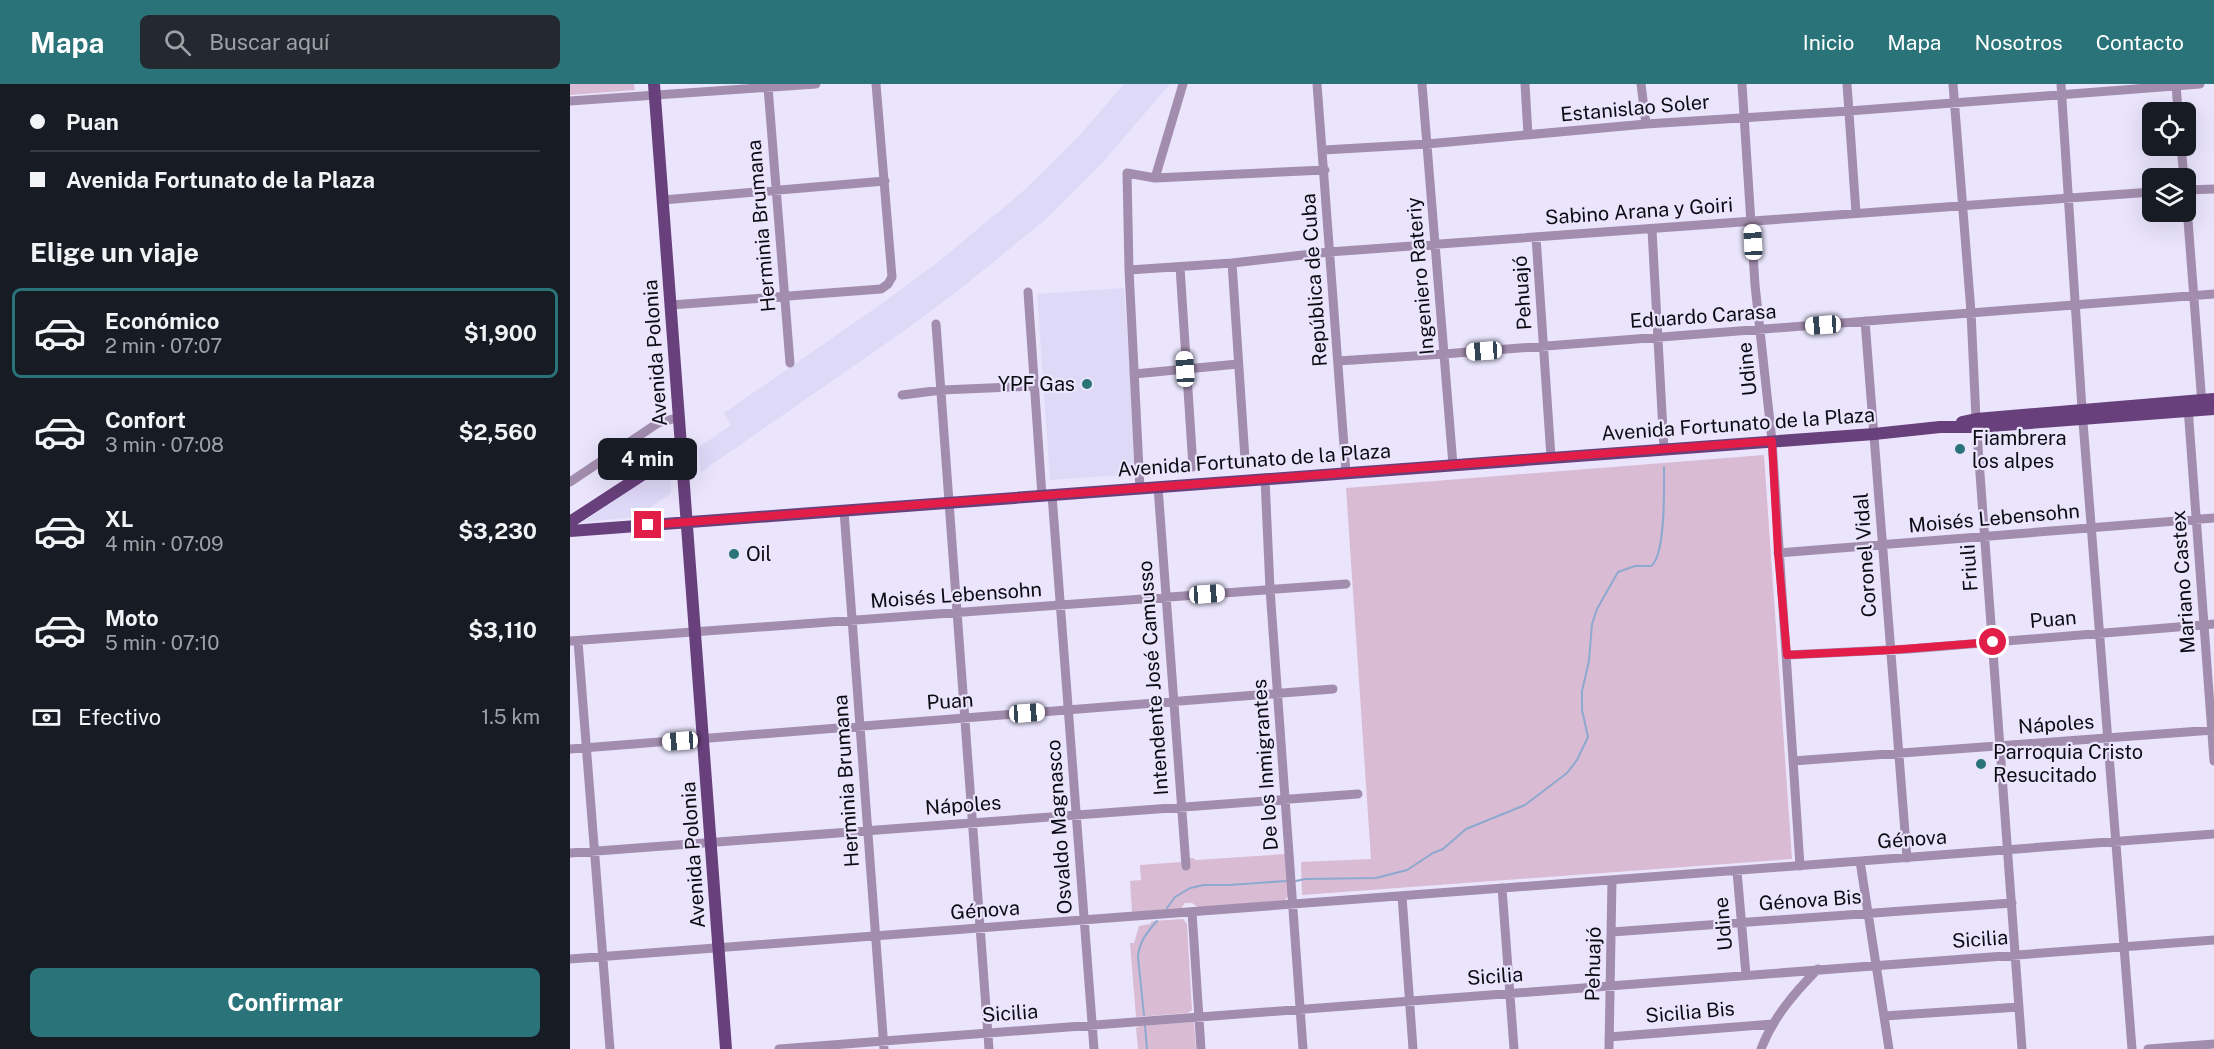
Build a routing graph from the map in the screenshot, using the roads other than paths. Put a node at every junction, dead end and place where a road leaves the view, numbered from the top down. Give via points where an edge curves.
1 (814, 84) edge
2 (876, 84) edge
3 (1183, 84) edge
4 (1317, 84) edge
5 (1422, 84) edge
6 (1525, 84) edge
7 (1641, 84) edge
8 (1742, 84) edge
9 (1847, 84) edge
10 (1953, 84) edge
11 (2061, 84) edge
12 (2200, 84) edge
13 (2176, 85) edge
14 (768, 87) junction
15 (655, 90) edge
16 (2061, 94) junction
17 (570, 102) edge
18 (2177, 102) edge
19 (1954, 103) junction
20 (1849, 111) junction
21 (1745, 118) junction
22 (1646, 124) junction
23 (1528, 135) junction
24 (1427, 144) junction
25 (1324, 150) junction
26 (1325, 170) junction
27 (1155, 178) junction
28 (885, 181) junction
29 (2214, 189) edge
30 (776, 190) junction
31 (2196, 191) edge
32 (2142, 193) edge
33 (2068, 198) junction
34 (663, 200) junction
35 (1961, 206) junction
36 (1856, 213) junction
37 (1752, 221) junction
38 (2188, 222) edge
39 (1652, 230) junction
40 (1536, 237) junction
41 (1435, 244) junction
42 (1329, 252) junction
43 (1232, 263) junction
44 (1179, 267) junction
45 (1129, 270) junction
46 (1028, 292) dead end
47 (2214, 294) edge
48 (784, 296) junction
49 (2193, 296) junction
50 (671, 305) junction
51 (2075, 305) junction
52 (1971, 312) junction
53 (1865, 321) junction
54 (936, 324) dead end
55 (1760, 330) junction
56 (1656, 338) junction
57 (1543, 346) junction
58 (1444, 354) junction
59 (1338, 361) junction
60 (790, 363) dead end
61 (1238, 364) junction
62 (1185, 369) junction
63 (1134, 374) junction
64 (1036, 386) junction
65 (942, 390) junction
66 (902, 395) dead end
67 (2208, 404) edge
68 (2188, 406) junction
69 (2083, 414) junction
70 (680, 417) junction
71 (1977, 423) junction
72 (1874, 434) junction
73 (1772, 441) junction
74 (682, 449) junction
75 (1664, 449) junction
76 (1551, 457) junction
77 (1245, 459) dead end
78 (1453, 465) junction
79 (1193, 467) dead end
80 (1346, 473) junction
81 (1265, 479) junction
82 (570, 482) edge
83 (1158, 487) junction
84 (1140, 489) junction
85 (1047, 496) junction
86 (949, 503) junction
87 (844, 511) junction
88 (2214, 518) edge
89 (2197, 519) junction
90 (570, 522) edge
91 (688, 522) junction
92 (2091, 527) junction
93 (570, 531) edge
94 (1985, 537) junction
95 (1883, 545) junction
96 (1778, 553) junction
97 (1346, 584) dead end
98 (1270, 589) junction
99 (1165, 597) junction
100 (1060, 605) junction
101 (957, 613) junction
102 (852, 620) junction
103 (2209, 624) edge
104 (696, 633) junction
105 (2100, 634) junction
106 (574, 641) edge
107 (1993, 642) junction
108 (1891, 650) junction
109 (1787, 655) junction
110 (1334, 689) dead end
111 (1278, 694) junction
112 (1173, 702) junction
113 (1068, 711) junction
114 (965, 718) junction
115 (860, 726) junction
116 (2213, 730) edge
117 (2109, 738) junction
118 (704, 740) junction
119 (2000, 746) junction
120 (586, 748) junction
121 (570, 750) edge
122 (1899, 754) junction
123 (2214, 760) edge
124 (1793, 761) junction
125 (1358, 794) dead end
126 (1285, 799) junction
127 (1181, 807) junction
128 (1076, 815) junction
129 (973, 823) junction
130 (867, 831) junction
131 (2214, 834) edge
132 (2116, 842) junction
133 (711, 843) junction
134 (2008, 850) junction
135 (594, 851) junction
136 (570, 853) edge
137 (1907, 858) junction
138 (1860, 861) junction
139 (1186, 866) dead end
140 (1800, 866) junction
141 (1737, 871) junction
142 (1612, 880) junction
143 (1502, 888) junction
144 (1402, 896) junction
145 (2012, 903) junction
146 (1293, 904) junction
147 (1192, 912) junction
148 (1868, 914) junction
149 (1084, 920) junction
150 (1741, 923) junction
151 (980, 928) junction
152 (1612, 932) junction
153 (875, 936) junction
154 (2214, 940) edge
155 (2124, 947) junction
156 (719, 949) junction
157 (2015, 955) junction
158 (603, 957) junction
159 (570, 959) edge
160 (1876, 965) junction
161 (1818, 969) junction
162 (1746, 975) junction
163 (1611, 985) junction
164 (1510, 993) junction
165 (1409, 1001) junction
166 (2019, 1007) junction
167 (1300, 1009) junction
168 (1884, 1016) junction
169 (1199, 1017) junction
170 (1773, 1023) junction
171 (1092, 1025) junction
172 (988, 1033) junction
173 (1610, 1037) junction
174 (2214, 1044) edge
175 (884, 1045) edge
176 (610, 1049) edge
177 (726, 1049) edge
178 (779, 1049) edge
179 (989, 1049) edge
180 (1094, 1049) edge
181 (1201, 1049) edge
182 (1303, 1049) edge
183 (1413, 1049) edge
184 (1514, 1049) edge
185 (1609, 1049) edge
186 (1761, 1049) edge
187 (1889, 1049) edge
188 (2022, 1049) edge
189 (2132, 1049) edge
190 (2148, 1049) edge

1 - 14 street
2 - 28 street
3 - 27 street
4 - 25 street, República de Cuba
5 - 24 street, Ingeniero Rateriy
6 - 23 street
7 - 22 street
8 - 21 street, Udine
9 - 20 street
10 - 19 street, Friuli
11 - 16 street
12 - 13 street, Estanislao Soler
13 - 16 street, Estanislao Soler
13 - 18 street
14 - 15 street
14 - 30 street, Herminia Brumana
15 - 17 street
15 - 34 main road, Avenida Polonia
16 - 19 street, Estanislao Soler
16 - 33 street
19 - 20 street, Estanislao Soler
19 - 35 street, Friuli
20 - 21 street, Estanislao Soler
20 - 36 street
21 - 22 street, Estanislao Soler
21 - 37 street, Udine
22 - 23 street, Estanislao Soler
23 - 24 street, Estanislao Soler
24 - 25 street, Estanislao Soler
24 - 41 street, Ingeniero Rateriy
25 - 26 street, República de Cuba
26 - 27 street
26 - 42 street, República de Cuba
27 - 45 street via 1127,173
28 - 30 street
28 - 48 street via 892,277 888,284 881,289
29 - 31 street
30 - 34 street
30 - 48 street, Herminia Brumana
32 - 33 street, Sabino Arana y Goiri
33 - 35 street, Sabino Arana y Goiri
33 - 51 street
34 - 50 main road, Avenida Polonia
35 - 36 street, Sabino Arana y Goiri
35 - 52 street, Friuli
36 - 37 street, Sabino Arana y Goiri
37 - 39 street, Sabino Arana y Goiri
37 - 55 street, Udine
38 - 49 street
39 - 40 street, Sabino Arana y Goiri
39 - 56 street
40 - 41 street, Sabino Arana y Goiri
40 - 57 street, Pehuajó
41 - 42 street, Sabino Arana y Goiri
41 - 58 street, Ingeniero Rateriy
42 - 43 street, Sabino Arana y Goiri
42 - 59 street, República de Cuba
43 - 44 street, Sabino Arana y Goiri
43 - 61 street
44 - 45 street, Sabino Arana y Goiri
44 - 62 street
45 - 63 street
46 - 64 street, Osvaldo Magnasco
47 - 49 street, Eduardo Carasa
48 - 50 street
48 - 60 street, Herminia Brumana
49 - 51 street, Eduardo Carasa
49 - 67 street
50 - 70 main road, Avenida Polonia
51 - 52 street, Eduardo Carasa
51 - 69 street
52 - 53 street, Eduardo Carasa
52 - 71 street, Friuli
53 - 55 street, Eduardo Carasa
53 - 72 street, Coronel Vidal
54 - 65 street
55 - 56 street, Eduardo Carasa
55 - 73 street, Udine
56 - 57 street, Eduardo Carasa
56 - 75 street
57 - 58 street, Eduardo Carasa
57 - 76 street, Pehuajó
58 - 59 street, Eduardo Carasa
58 - 78 street, Ingeniero Rateriy
59 - 80 street, República de Cuba
61 - 62 street
61 - 77 street
62 - 63 street
62 - 79 street
63 - 84 street
64 - 65 street
64 - 85 street, Osvaldo Magnasco
65 - 66 street
65 - 86 street
67 - 68 main road, Avenida Fortunato de la Plaza
68 - 69 main road, Avenida Fortunato de la Plaza
68 - 89 street, Mariano Castex
69 - 71 main road, Avenida Fortunato de la Plaza
69 - 92 street
70 - 74 main road, Avenida Polonia
70 - 82 street via 658,423
71 - 72 main road, Avenida Fortunato de la Plaza
71 - 94 street, Friuli
72 - 73 main road, Avenida Fortunato de la Plaza
72 - 95 street, Coronel Vidal
73 - 75 main road, Avenida Fortunato de la Plaza
73 - 96 street, Udine
74 - 90 main road
74 - 91 main road, Avenida Polonia
75 - 76 main road, Avenida Fortunato de la Plaza
76 - 78 main road, Avenida Fortunato de la Plaza
78 - 80 main road, Avenida Fortunato de la Plaza
80 - 81 main road, Avenida Fortunato de la Plaza
81 - 83 main road, Avenida Fortunato de la Plaza
81 - 98 street, De los Inmigrantes
83 - 84 main road, Avenida Fortunato de la Plaza
83 - 99 street, Intendente José Camusso
84 - 85 main road, Avenida Fortunato de la Plaza
85 - 86 main road, Avenida Fortunato de la Plaza
85 - 100 street, Osvaldo Magnasco
86 - 87 main road, Avenida Fortunato de la Plaza
86 - 101 street
87 - 91 main road, Avenida Fortunato de la Plaza
87 - 102 street, Herminia Brumana
88 - 89 street, Moisés Lebensohn
89 - 92 street, Moisés Lebensohn
89 - 103 street, Mariano Castex
91 - 93 main road, Avenida Fortunato de la Plaza
91 - 104 main road, Avenida Polonia
92 - 94 street, Moisés Lebensohn
92 - 105 street
94 - 95 street, Moisés Lebensohn
94 - 107 street, Friuli
95 - 96 street, Moisés Lebensohn
95 - 108 street, Coronel Vidal
96 - 109 street, Udine
97 - 98 street, Moisés Lebensohn
98 - 99 street, Moisés Lebensohn
98 - 111 street, De los Inmigrantes
99 - 100 street, Moisés Lebensohn
99 - 112 street, Intendente José Camusso
100 - 101 street, Moisés Lebensohn
100 - 113 street, Osvaldo Magnasco
101 - 102 street, Moisés Lebensohn
101 - 114 street
102 - 104 street, Moisés Lebensohn
102 - 115 street, Herminia Brumana
103 - 105 street, Puan
103 - 116 street, Mariano Castex
104 - 106 street, Moisés Lebensohn
104 - 118 main road, Avenida Polonia
105 - 107 street, Puan
105 - 117 street
106 - 120 street
107 - 108 street, Puan
107 - 119 street, Friuli
108 - 109 street, Puan
108 - 122 street, Coronel Vidal
109 - 124 street, Udine
110 - 111 street, Puan
111 - 112 street, Puan
111 - 126 street, De los Inmigrantes
112 - 113 street, Puan
112 - 127 street, Intendente José Camusso
113 - 114 street, Puan
113 - 128 street, Osvaldo Magnasco
114 - 115 street, Puan
114 - 129 street
115 - 118 street, Puan
115 - 130 street, Herminia Brumana
116 - 117 street, Nápoles
116 - 123 street, Mariano Castex
117 - 119 street, Nápoles
117 - 132 street
118 - 120 street, Puan
118 - 133 main road, Avenida Polonia
119 - 122 street, Nápoles
119 - 134 street, Friuli
120 - 121 street, Puan
120 - 135 street
122 - 124 street, Nápoles
122 - 137 street, Coronel Vidal
124 - 140 street, Udine
125 - 126 street, Nápoles
126 - 127 street, Nápoles
126 - 146 street, De los Inmigrantes
127 - 128 street, Nápoles
127 - 139 street, Intendente José Camusso
128 - 129 street, Nápoles
128 - 149 street, Osvaldo Magnasco
129 - 130 street, Nápoles
129 - 151 street
130 - 133 street, Nápoles
130 - 153 street, Herminia Brumana
131 - 132 street, Génova
132 - 134 street, Génova
132 - 155 street
133 - 135 street, Nápoles
133 - 156 main road, Avenida Polonia
134 - 137 street, Génova
134 - 145 street, Friuli
135 - 136 street, Nápoles
135 - 158 street
137 - 138 street, Génova
138 - 140 street, Génova
138 - 148 street
140 - 141 street, Génova
141 - 142 street, Génova
141 - 150 street, Udine
142 - 143 street, Génova
142 - 152 street, Pehuajó
143 - 144 street, Génova
143 - 164 street
144 - 146 street, Génova
144 - 165 street
145 - 148 street, Génova Bis
145 - 157 street, Friuli
146 - 147 street, Génova
146 - 167 street, De los Inmigrantes
147 - 149 street, Génova
147 - 169 street
148 - 150 street, Génova Bis
148 - 160 street
149 - 151 street, Génova
149 - 171 street, Osvaldo Magnasco
150 - 152 street, Génova Bis
150 - 162 street, Udine
151 - 153 street, Génova
151 - 172 street
152 - 163 street, Pehuajó
153 - 156 street, Génova
153 - 175 street, Herminia Brumana
154 - 155 street, Sicilia
155 - 157 street, Sicilia
155 - 189 street
156 - 158 street, Génova
156 - 177 main road, Avenida Polonia
157 - 160 street, Sicilia
157 - 166 street, Friuli
158 - 159 street, Génova
158 - 176 street
160 - 161 street, Sicilia
160 - 168 street
161 - 162 street, Sicilia
161 - 170 street
162 - 163 street, Sicilia
163 - 164 street, Sicilia
163 - 173 street, Pehuajó
164 - 165 street, Sicilia
164 - 184 street
165 - 167 street, Sicilia
165 - 183 street
166 - 168 street
166 - 188 street, Friuli
167 - 169 street, Sicilia
167 - 182 street, De los Inmigrantes
168 - 187 street
169 - 171 street, Sicilia
169 - 181 street
170 - 173 street, Sicilia Bis
170 - 186 street
171 - 172 street, Sicilia
171 - 180 street, Osvaldo Magnasco
172 - 175 street, Sicilia
172 - 179 street
173 - 185 street, Pehuajó
174 - 190 street
175 - 178 street, Sicilia

